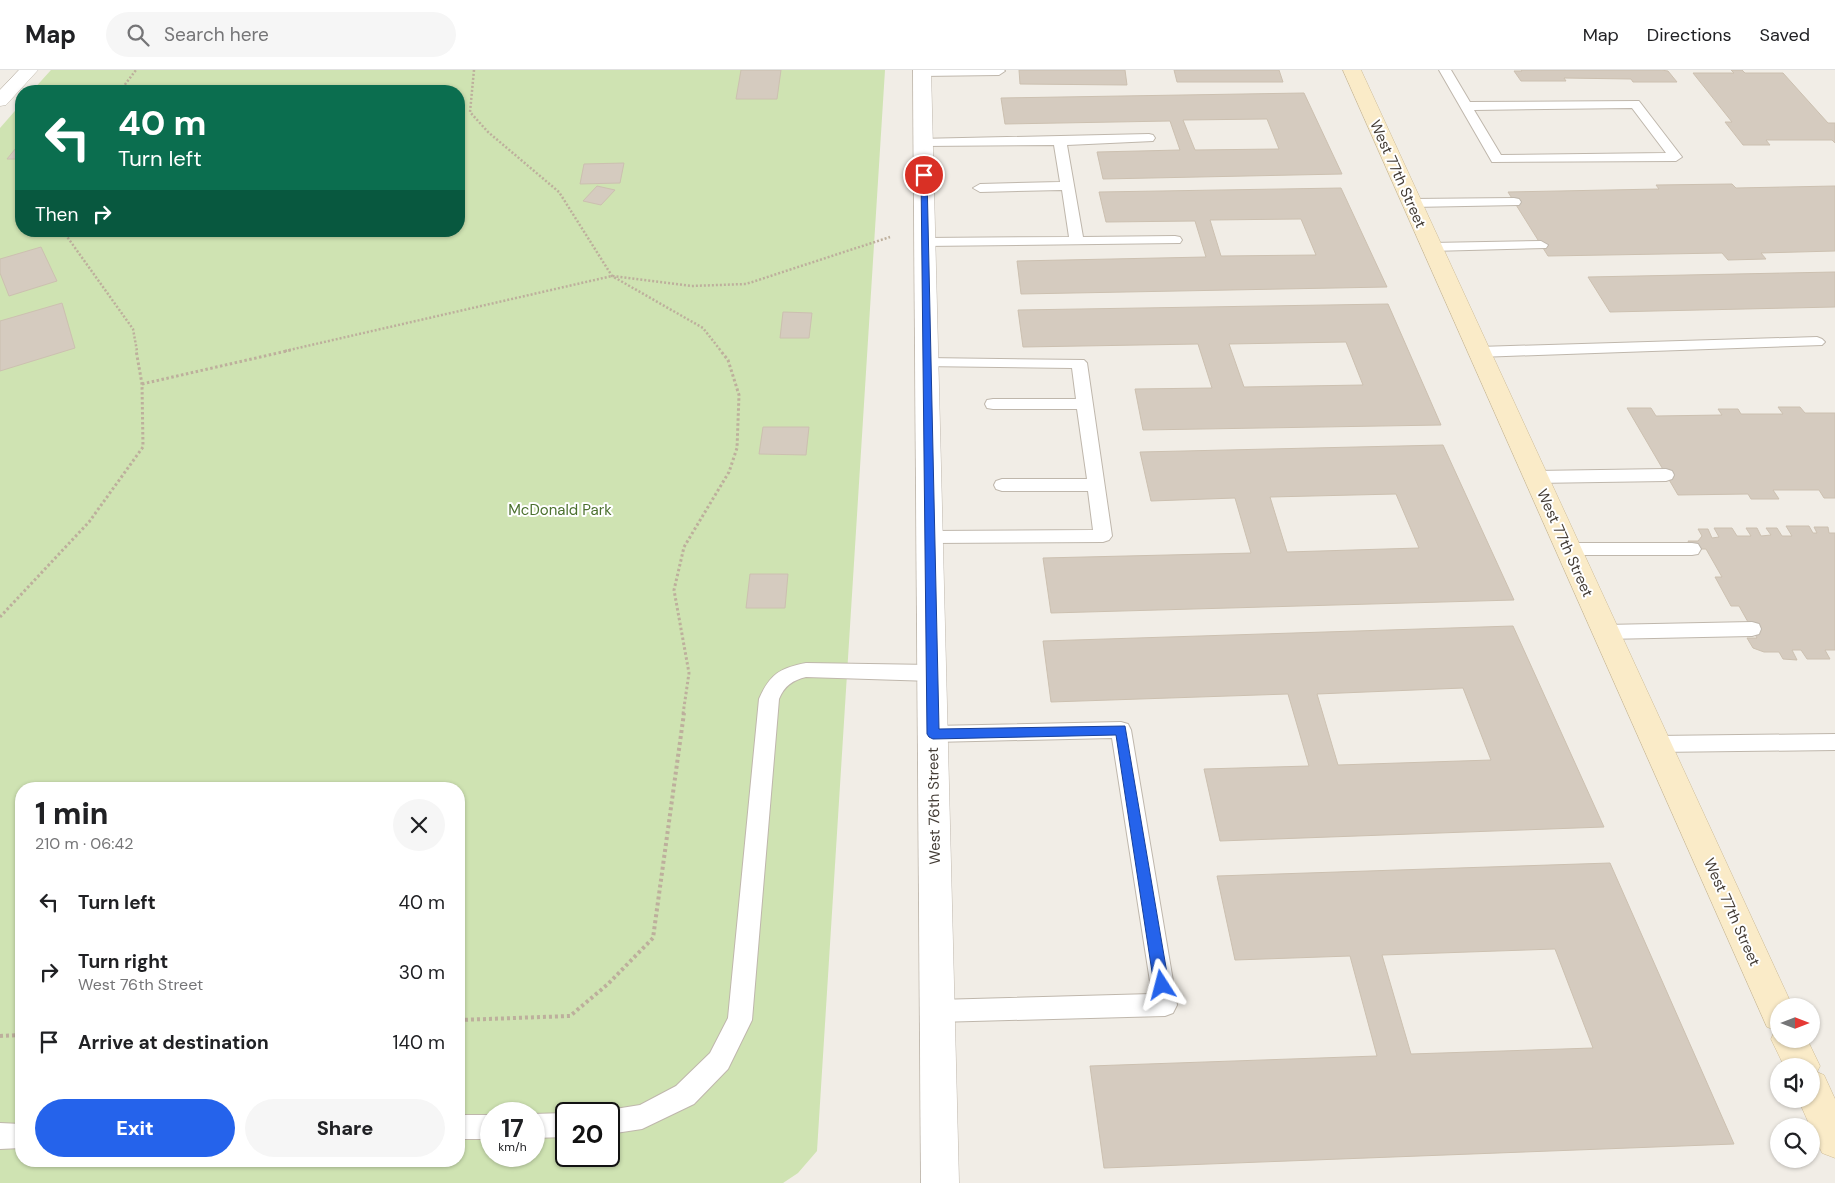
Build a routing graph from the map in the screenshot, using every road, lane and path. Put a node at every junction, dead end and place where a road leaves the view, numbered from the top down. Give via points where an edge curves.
1 (29, 70) edge
2 (136, 70) edge
3 (474, 70) edge
4 (1352, 70) edge
5 (1445, 70) edge
6 (922, 71) edge
7 (999, 71) dead end
8 (125, 85) edge
9 (0, 101) edge
10 (1465, 106) junction
11 (1149, 138) dead end
12 (1060, 141) junction
13 (923, 142) junction
14 (1068, 186) junction
15 (980, 188) dead end
16 (1514, 202) dead end
17 (1412, 203) junction
18 (924, 234) junction
19 (67, 237) edge
20 (1175, 240) dead end
21 (1077, 241) junction
22 (1541, 245) dead end
23 (1431, 247) junction
24 (612, 276) junction
25 (1817, 342) dead end
26 (1479, 352) junction
27 (926, 363) junction
28 (142, 384) junction
29 (993, 404) dead end
30 (1085, 404) junction
31 (1666, 475) dead end
32 (1535, 477) junction
33 (1002, 485) dead end
34 (1096, 485) junction
35 (930, 537) junction
36 (1568, 549) junction
37 (1692, 549) dead end
38 (0, 617) edge
39 (1752, 629) dead end
40 (1605, 632) junction
41 (932, 673) junction
42 (933, 734) junction
43 (1835, 742) edge
44 (1656, 744) junction
45 (1771, 998) edge
46 (937, 1011) junction
47 (465, 1020) edge
48 (15, 1035) edge
49 (0, 1036) edge
50 (1820, 1107) edge
51 (620, 1120) edge
52 (465, 1127) edge
53 (480, 1127) edge
54 (0, 1136) edge
55 (15, 1136) edge
56 (1835, 1140) edge
57 (940, 1183) edge

1 - 9 street
2 - 8 path
3 - 24 path via 470,112 488,132 559,192
4 - 17 street, West 77th Street
5 - 10 lane
6 - 7 lane
6 - 13 street, West 76th Street
10 - 10 lane via 1497,159 1676,158 1635,104
11 - 12 lane
12 - 13 lane
12 - 14 lane
13 - 18 street, West 76th Street
14 - 15 lane
14 - 21 lane
16 - 17 lane
17 - 23 street, West 77th Street
18 - 21 lane
18 - 24 path via 746,284 691,286
18 - 27 street, West 76th Street
19 - 28 path via 133,329
20 - 21 lane
22 - 23 lane
23 - 26 street, West 77th Street
24 - 28 path
24 - 47 path via 703,328 728,360 739,395 737,448 729,472 684,547 674,590 689,673 653,938 608,984 570,1016
25 - 26 lane
26 - 32 street, West 77th Street
27 - 30 lane via 1079,363
27 - 35 street, West 76th Street
28 - 38 path via 143,448 88,522
29 - 30 lane
30 - 34 lane
31 - 32 lane
32 - 36 street, West 77th Street
33 - 34 lane
34 - 35 lane via 1103,536
35 - 41 street, West 76th Street
36 - 37 lane
36 - 40 street, West 77th Street
39 - 40 lane
40 - 44 street, West 77th Street
41 - 42 street, West 76th Street
41 - 51 lane via 806,670 792,673 774,686 769,700 740,1020 719,1061 686,1095 642,1117
42 - 46 street, West 76th Street
42 - 46 lane via 1121,730 1164,1005
43 - 44 lane
44 - 45 street, West 77th Street
46 - 57 street, West 76th Street
48 - 49 path
50 - 56 street
52 - 53 lane
54 - 55 lane

